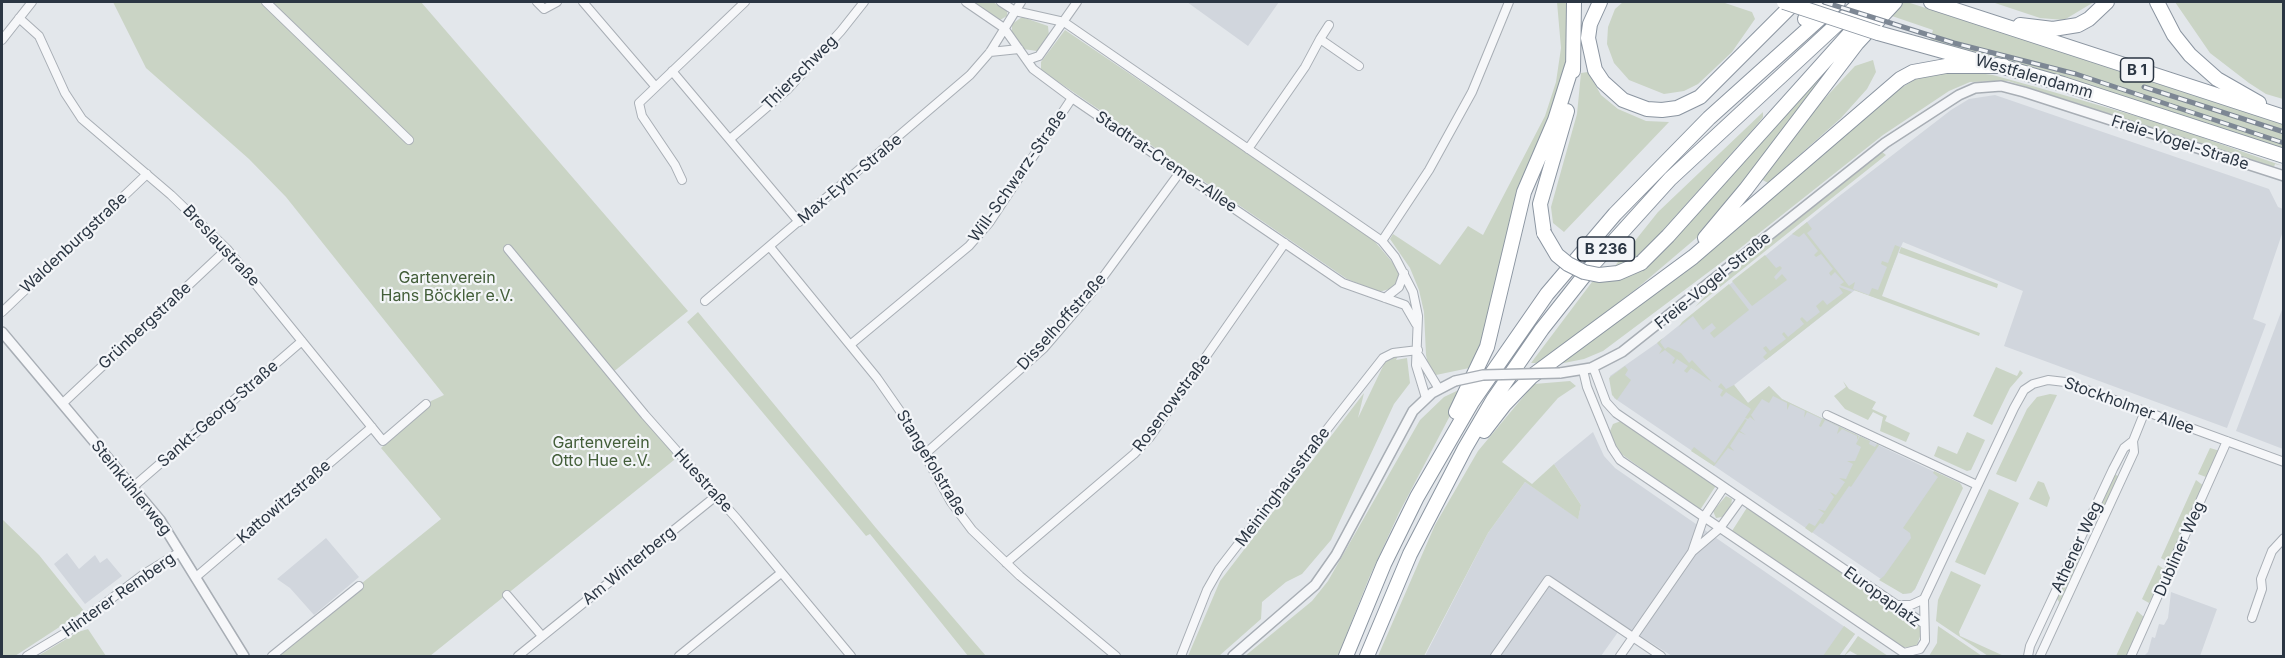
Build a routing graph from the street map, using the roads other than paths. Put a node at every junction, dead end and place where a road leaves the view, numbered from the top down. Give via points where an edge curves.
1 (32, 2) edge
2 (266, 2) edge
3 (537, 2) edge
4 (557, 2) edge
5 (583, 2) edge
6 (745, 2) edge
7 (864, 2) edge
8 (966, 2) edge
9 (1001, 2) edge
10 (1021, 2) edge
11 (1077, 2) edge
12 (1509, 2) edge
13 (1574, 2) edge
14 (1600, 2) edge
15 (1784, 2) edge
16 (1795, 2) edge
17 (1823, 2) edge
18 (1838, 2) edge
19 (1861, 2) edge
20 (1878, 2) edge
21 (1895, 2) edge
22 (1931, 2) edge
23 (2107, 2) edge
24 (2157, 2) edge
25 (1015, 11) junction
26 (19, 18) junction
27 (1064, 22) junction
28 (1329, 25) dead end
29 (2003, 25) junction
30 (1004, 28) junction
31 (1320, 39) junction
32 (2, 40) edge
33 (1019, 49) junction
34 (990, 52) junction
35 (1027, 60) junction
36 (1573, 63) junction
37 (1770, 63) junction
38 (1359, 66) dead end
39 (2004, 66) junction
40 (672, 70) junction
41 (655, 86) junction
42 (1072, 98) junction
43 (2278, 115) edge
44 (730, 139) junction
45 (409, 140) dead end
46 (1248, 149) junction
47 (2283, 156) edge
48 (1180, 172) junction
49 (147, 174) junction
50 (2283, 176) edge
51 (682, 180) dead end
52 (799, 222) junction
53 (1382, 241) junction
54 (1285, 243) junction
55 (770, 247) junction
56 (227, 249) junction
57 (508, 249) dead end
58 (1404, 273) junction
59 (1667, 275) junction
60 (1385, 298) junction
61 (705, 301) dead end
62 (2, 312) edge
63 (1417, 328) junction
64 (2, 332) edge
65 (302, 341) junction
66 (850, 345) junction
67 (1418, 352) junction
68 (1593, 367) junction
69 (1583, 370) junction
70 (1439, 389) junction
71 (1426, 398) junction
72 (63, 403) junction
73 (426, 404) dead end
74 (2145, 411) junction
75 (1827, 415) dead end
76 (372, 427) junction
77 (2133, 441) junction
78 (2227, 441) junction
79 (925, 454) junction
80 (2283, 462) edge
81 (1977, 485) junction
82 (133, 487) junction
83 (1724, 487) junction
84 (716, 496) junction
85 (1417, 497) junction
86 (1439, 497) junction
87 (1742, 499) junction
88 (1704, 517) junction
89 (1720, 528) junction
90 (2283, 538) edge
91 (180, 552) junction
92 (1692, 552) junction
93 (1006, 563) junction
94 (781, 573) junction
95 (196, 577) junction
96 (359, 586) dead end
97 (507, 595) dead end
98 (1924, 599) junction
99 (1897, 605) junction
100 (2252, 618) dead end
101 (1923, 624) junction
102 (542, 636) junction
103 (1634, 638) junction
104 (27, 657) edge
105 (244, 657) edge
106 (272, 657) edge
107 (518, 657) edge
108 (679, 657) edge
109 (851, 657) edge
110 (1116, 657) edge
111 (1181, 657) edge
112 (1233, 657) edge
113 (1346, 657) edge
114 (1367, 657) edge
115 (1495, 657) edge
116 (1620, 657) edge
117 (1661, 657) edge
118 (2028, 657) edge
119 (2040, 657) edge
120 (2131, 657) edge

1 - 26 street
2 - 45 street
3 - 4 street via 544,9
5 - 41 street
6 - 40 street
7 - 44 street, Thierschweg via 788,89
8 - 30 street, Stadtrat-Cremer-Allee
9 - 25 street, Stadtrat-Cremer-Allee
10 - 25 street, Max-Eyth-Straße
11 - 27 street
12 - 53 street via 1472,92 1440,151
13 - 36 highway
14 - 16 highway via 1588,38 1595,70 1623,100 1662,110 1700,97
15 - 39 highway, Westfalendamm / B 1, bridge via 1886,35
17 - 37 highway via 1785,39
18 - 37 highway, B 236
19 - 86 highway, B 236 via 1670,179 1600,255 1493,400
20 - 36 highway, bridge via 1662,244 1641,263 1618,273 1584,272 1564,262 1544,233 1540,204 1570,102
21 - 59 highway via 1857,43 1730,209
22 - 29 highway, B 1
23 - 29 highway via 2078,25
24 - 43 highway via 2174,35 2190,55 2217,79
25 - 27 street, Stadtrat-Cremer-Allee
25 - 30 street, Max-Eyth-Straße
26 - 32 street
26 - 49 street, Breslaustraße via 39,36 65,93 82,119
27 - 35 street via 1039,56
27 - 46 street, Stadtrat-Cremer-Allee
28 - 31 street
29 - 43 highway, B 1
30 - 33 street, Stadtrat-Cremer-Allee
30 - 34 street, Max-Eyth-Straße
31 - 38 street
31 - 46 street
33 - 34 street
33 - 35 street, Stadtrat-Cremer-Allee
34 - 52 street, Max-Eyth-Straße via 970,75
35 - 42 street, Stadtrat-Cremer-Allee via 1033,69
36 - 85 highway via 1555,120 1524,192 1486,347 1468,390 1423,472
37 - 85 highway, B 236 via 1709,118 1615,214 1569,268 1472,402
39 - 47 highway, Westfalendamm / B 1
39 - 59 highway via 1946,66 1913,72 1900,79 1701,251
40 - 41 street
40 - 44 street
41 - 51 street via 639,103 642,116
42 - 48 street, Stadtrat-Cremer-Allee
42 - 66 street, Will-Schwarz-Straße via 969,246
44 - 52 street
46 - 53 street, Stadtrat-Cremer-Allee
48 - 54 street, Stadtrat-Cremer-Allee
48 - 79 street, Disselhoffstraße via 1092,292 1044,348
49 - 56 street, Breslaustraße
49 - 62 street, Waldenburgstraße
50 - 68 street, Freie-Vogel-Straße via 2024,92 2001,86 1975,88 1885,143 1655,328
52 - 55 street, Max-Eyth-Straße
53 - 58 street, Stadtrat-Cremer-Allee
54 - 60 street, Stadtrat-Cremer-Allee via 1342,283
54 - 93 street, Rosenowstraße via 1150,437
55 - 61 street, Max-Eyth-Straße
55 - 66 street, Stangefolstraße
56 - 65 street, Breslaustraße
56 - 72 street, Grünbergstraße
57 - 84 street, Huestraße
58 - 60 street via 1399,287
58 - 63 street, Stadtrat-Cremer-Allee via 1418,308
59 - 86 highway via 1525,382 1497,414
60 - 63 street, Stadtrat-Cremer-Allee via 1405,305
63 - 67 street, Stadtrat-Cremer-Allee
64 - 72 street, Steinkühlerweg
65 - 76 street, Breslaustraße
65 - 82 street, Sankt-Georg-Straße
66 - 79 street, Stangefolstraße via 900,411
67 - 70 street, Stadtrat-Cremer-Allee
67 - 71 street, Stadtrat-Cremer-Allee via 1416,365
67 - 111 street, Meininghausstraße via 1393,352 1383,358 1337,416 1219,569
68 - 69 street, Freie-Vogel-Straße
68 - 83 street, Europaplatz via 1611,409
69 - 70 street, Freie-Vogel-Straße, bridge via 1483,375
69 - 88 street, Europaplatz via 1620,460
70 - 71 street, Freie-Vogel-Straße
71 - 112 street, Freie-Vogel-Straße via 1408,419 1336,555 1315,585
72 - 82 street, Steinkühlerweg
73 - 76 street via 383,441
74 - 77 street, Athener Weg
74 - 78 street, Stockholmer Allee
74 - 81 street, Stockholmer Allee via 2065,382 2048,380 2033,384 2014,408
75 - 81 street
76 - 95 street, Kattowitzstraße
77 - 118 street, Athener Weg via 2124,448 2113,469
77 - 119 street, Athener Weg via 2132,458
78 - 80 street, Stockholmer Allee
78 - 120 street, Dubliner Weg
79 - 93 street, Stangefolstraße via 951,502 972,530
81 - 98 street, Stockholmer Allee
82 - 91 street, Steinkühlerweg
83 - 87 street, Europaplatz
83 - 88 street
84 - 94 street, Huestraße
84 - 102 street, Am Winterberg
85 - 113 highway, B 236
86 - 114 highway, B 236
87 - 89 street
87 - 99 street, Europaplatz
88 - 89 street, Europaplatz
88 - 92 street
89 - 92 street
89 - 101 street, Europaplatz via 1895,648 1911,653 1920,649 1926,635
90 - 100 street via 2272,551 2261,579 2262,589
91 - 95 street, Steinkühlerweg
91 - 104 street, Hinterer Remberg
92 - 103 street
93 - 110 street, Stangefolstraße
94 - 108 street
94 - 109 street, Huestraße
95 - 105 street, Steinkühlerweg
96 - 106 street
97 - 102 street
98 - 99 street via 1911,605
98 - 101 street, Stockholmer Allee
99 - 101 street, Europaplatz
102 - 107 street, Am Winterberg
103 - 115 street via 1548,580
103 - 116 street
103 - 117 street

